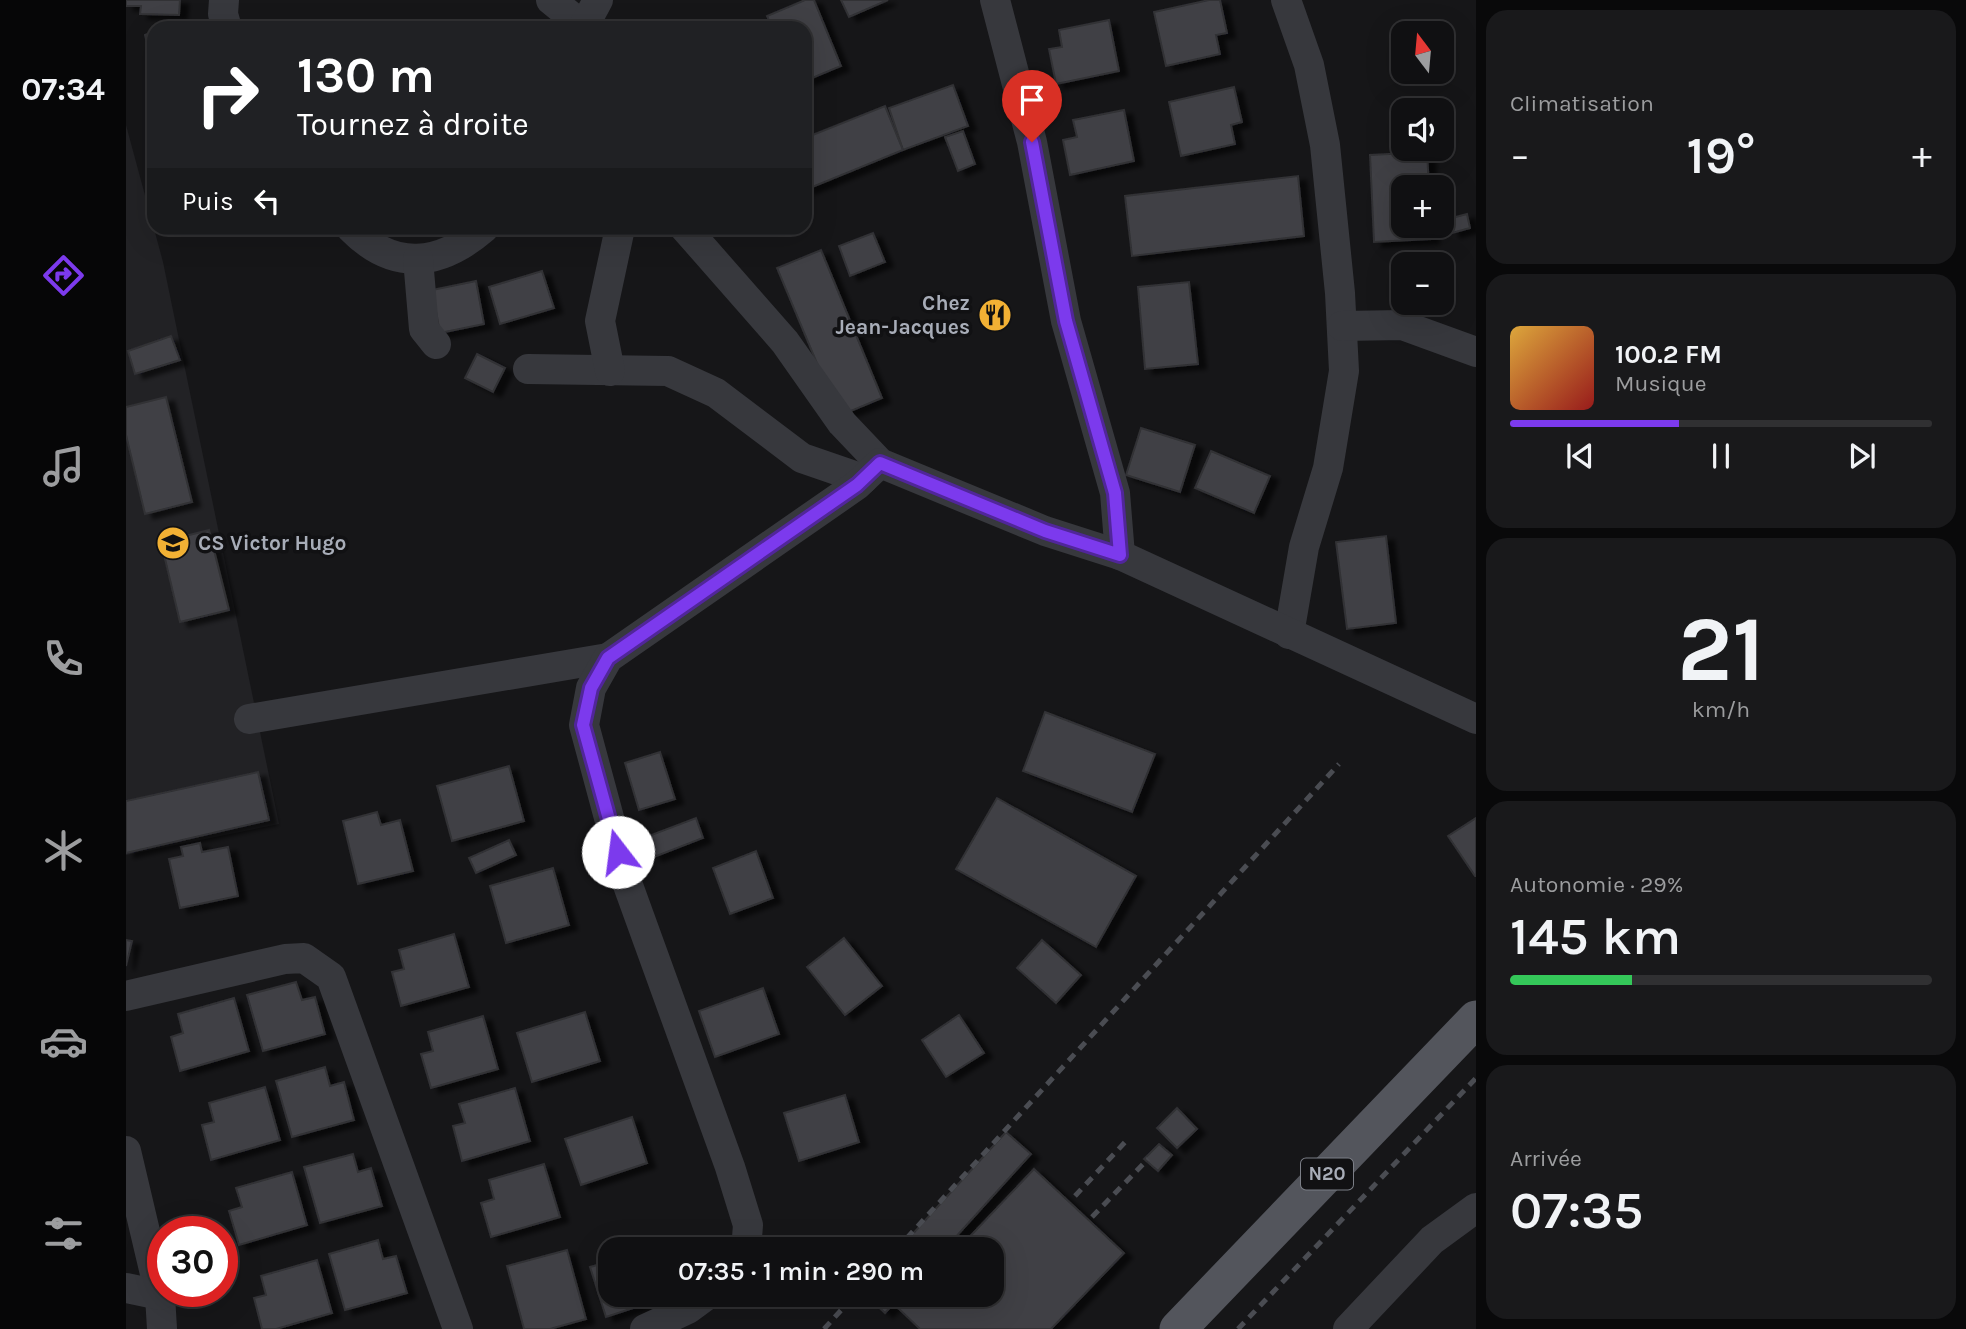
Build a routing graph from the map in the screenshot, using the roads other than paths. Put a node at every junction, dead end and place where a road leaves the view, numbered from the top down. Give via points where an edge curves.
1 (224, 0) edge
2 (551, 0) edge
3 (598, 0) edge
4 (995, 0) edge
5 (1286, 0) edge
6 (225, 21) edge
7 (577, 21) edge
8 (587, 21) edge
9 (359, 235) edge
10 (476, 235) edge
11 (619, 235) edge
12 (691, 235) edge
13 (418, 259) junction
14 (1342, 326) junction
15 (436, 344) dead end
16 (1476, 352) edge
17 (528, 369) dead end
18 (610, 371) junction
19 (872, 471) junction
20 (1120, 555) junction
21 (1289, 634) junction
22 (608, 658) junction
23 (249, 719) dead end
24 (1476, 719) edge
25 (126, 996) edge
26 (1476, 1019) edge
27 (126, 1151) edge
28 (1476, 1208) edge
29 (747, 1237) edge
30 (147, 1240) edge
31 (126, 1288) edge
32 (147, 1292) edge
33 (161, 1307) edge
34 (691, 1307) edge
35 (162, 1329) edge
36 (458, 1329) edge
37 (645, 1329) edge
38 (1178, 1329) edge
39 (1348, 1329) edge

1 - 6 street
2 - 7 street
3 - 8 street
4 - 20 street via 1032,142 1066,321 1115,493
5 - 14 street via 1309,65 1325,145
9 - 13 street via 380,252
10 - 13 street via 464,246 431,259
11 - 18 street via 600,321
12 - 19 street via 785,342
13 - 15 street via 424,329
14 - 16 street via 1402,325
14 - 21 street via 1344,371 1328,468 1304,547
17 - 18 street
18 - 19 street via 668,371 716,393 802,458
19 - 20 street
19 - 22 street
20 - 21 street
21 - 24 street
22 - 23 street
22 - 29 street via 591,688 583,725 625,877 730,1167 748,1225
25 - 36 street via 285,959 304,958 331,977
26 - 38 main road, N20
27 - 30 street
28 - 39 street via 1432,1240
31 - 32 street
33 - 35 street
34 - 37 street

